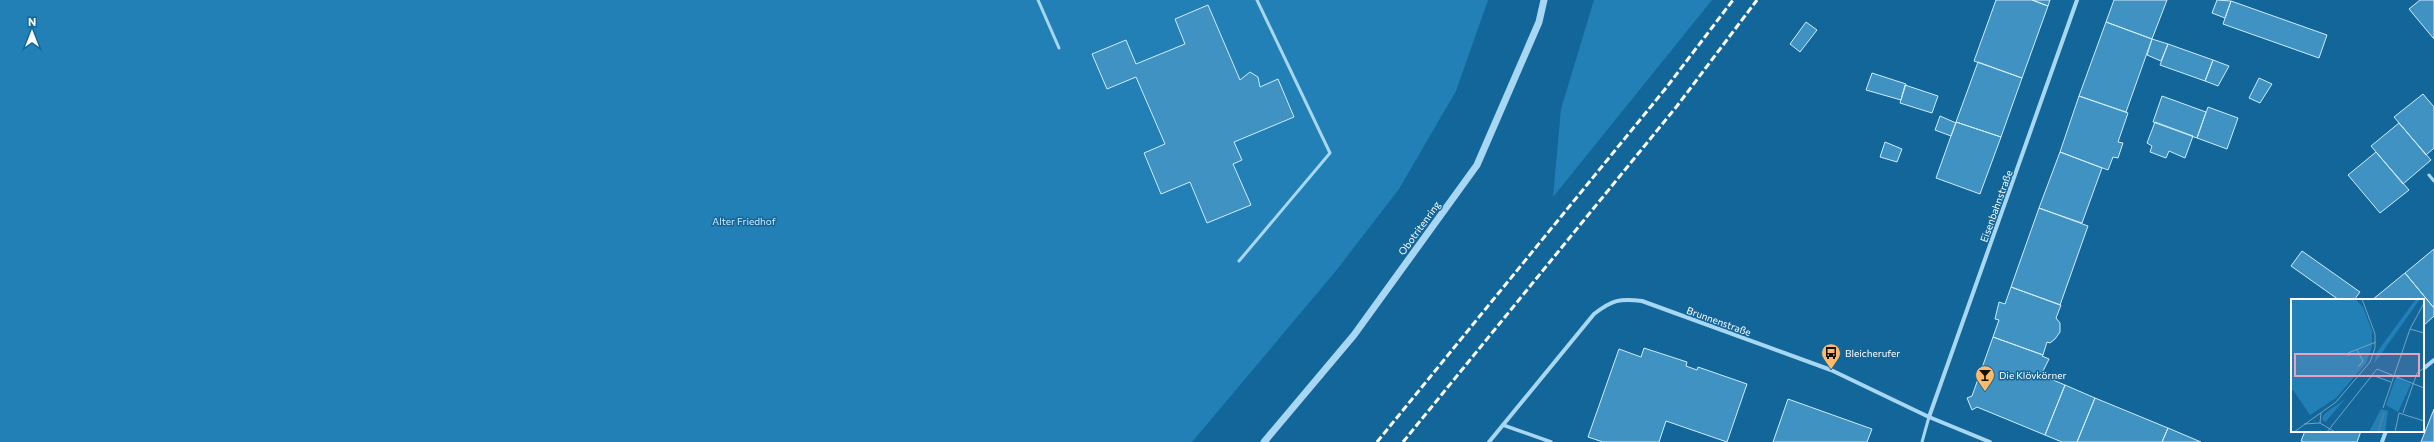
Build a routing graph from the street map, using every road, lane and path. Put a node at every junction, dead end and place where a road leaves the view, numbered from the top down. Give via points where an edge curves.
1 (1038, 0) edge
2 (1257, 0) edge
3 (1544, 0) edge
4 (2077, 0) edge
5 (1059, 48) dead end
6 (2429, 175) dead end
7 (2434, 181) edge
8 (1239, 262) dead end
9 (2434, 360) edge
10 (2424, 368) edge
11 (1929, 417) junction
12 (1503, 425) junction
13 (2386, 432) edge
14 (1264, 442) edge
15 (1489, 442) edge
16 (1551, 442) edge
17 (1922, 442) edge
18 (1990, 442) edge
19 (2382, 442) edge

1 - 5 lane
2 - 8 lane via 1330,153
3 - 14 street, Obotritenring via 1539,22 1477,165 1354,335
4 - 11 street, Eisenbahnstraße
6 - 7 lane
9 - 10 street
11 - 12 street, Brunnenstraße via 1831,370 1642,301 1622,298 1594,314
11 - 17 lane
11 - 18 street, Brunnenstraße
12 - 15 street, Brunnenstraße
12 - 16 street
13 - 19 street

